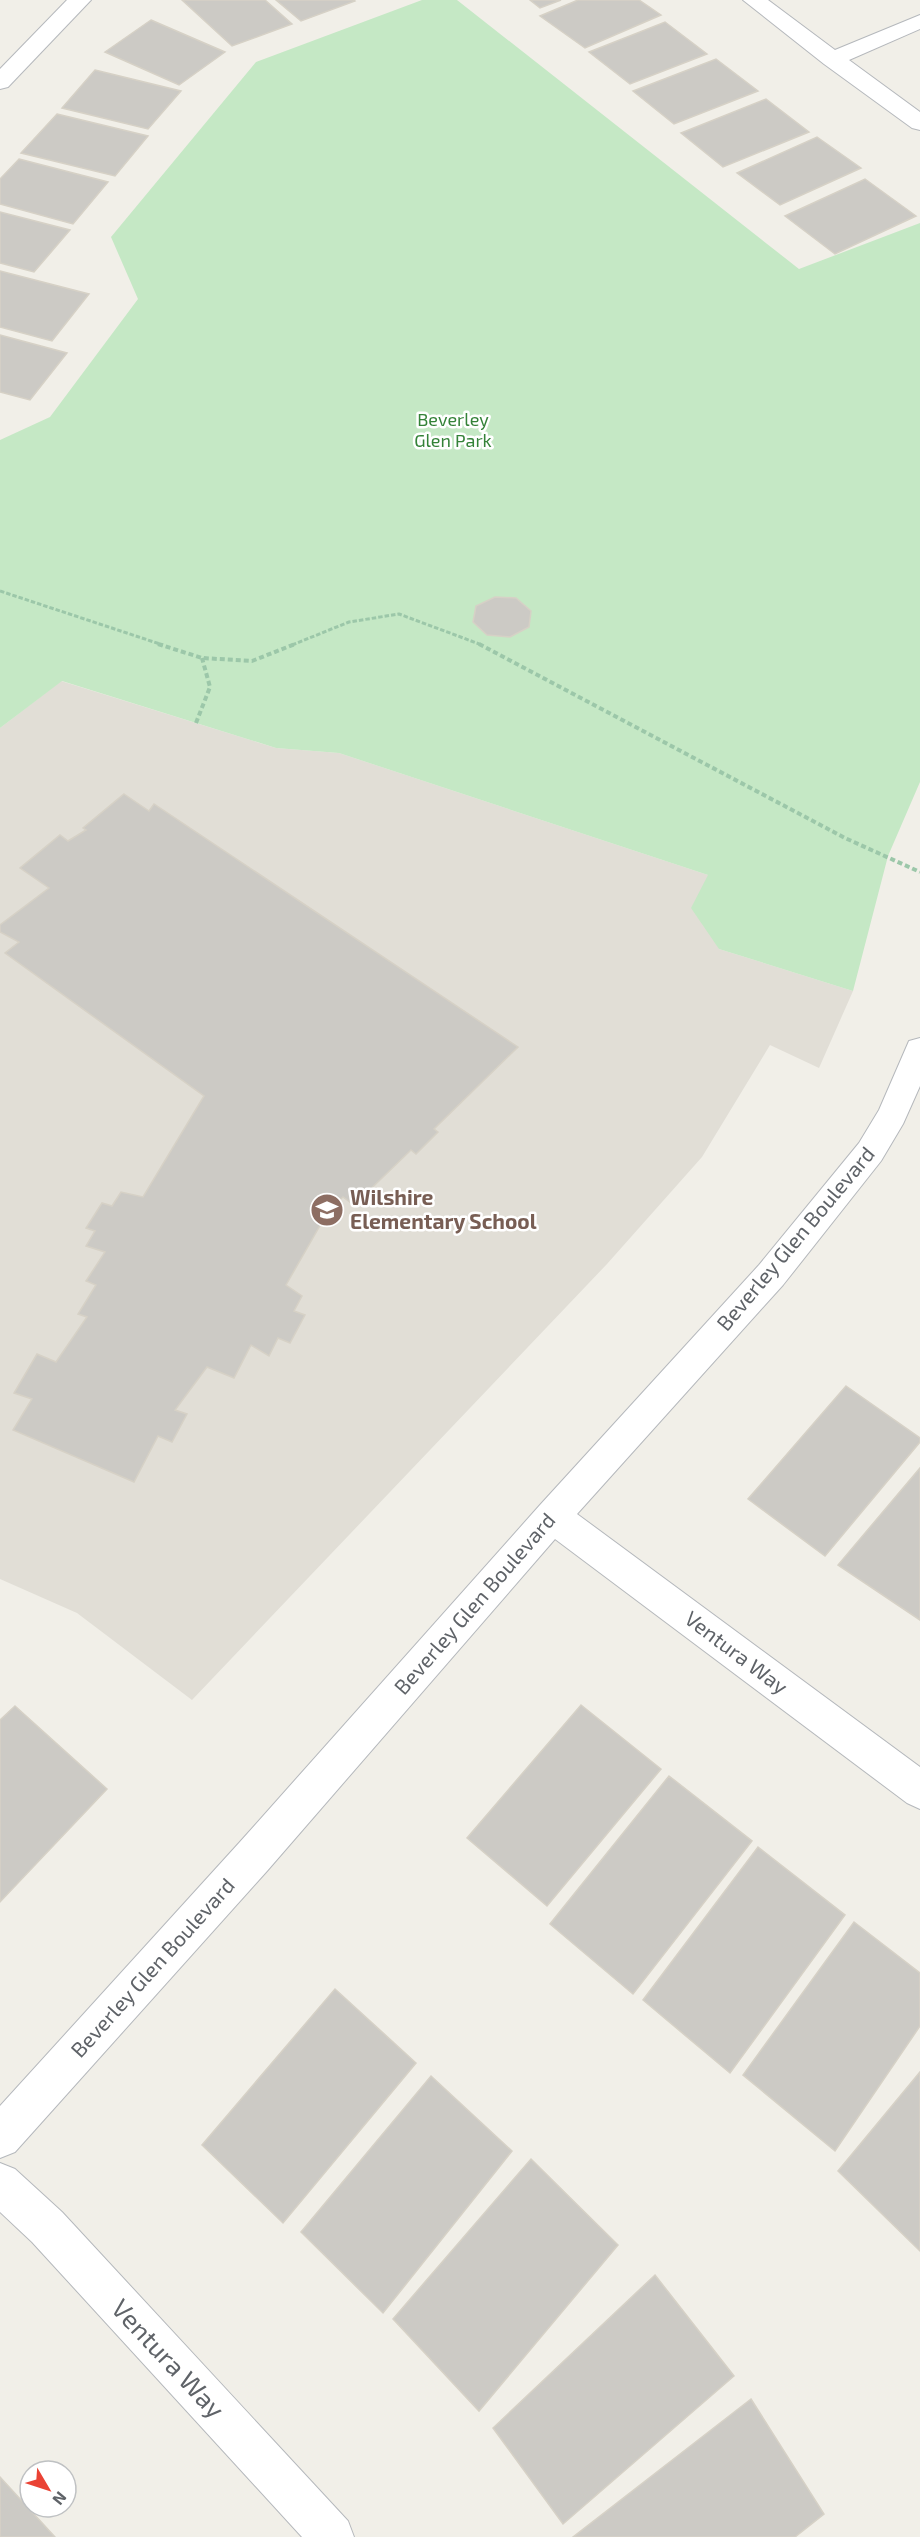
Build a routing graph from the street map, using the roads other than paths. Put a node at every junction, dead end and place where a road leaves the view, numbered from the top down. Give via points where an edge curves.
1 (80, 0) edge
2 (754, 0) edge
3 (920, 21) edge
4 (832, 59) junction
5 (0, 82) edge
6 (920, 123) edge
7 (919, 1055) edge
8 (552, 1516) junction
9 (920, 1790) edge
10 (0, 2137) edge
11 (0, 2184) edge
12 (332, 2537) edge

1 - 5 street
2 - 4 street
3 - 4 street
4 - 6 street
7 - 8 street, Beverley Glen Boulevard via 892,1115 849,1181 771,1275
8 - 9 street, Ventura Way
8 - 10 street, Beverley Glen Boulevard via 253,1857
11 - 12 street, Ventura Way via 46,2227

